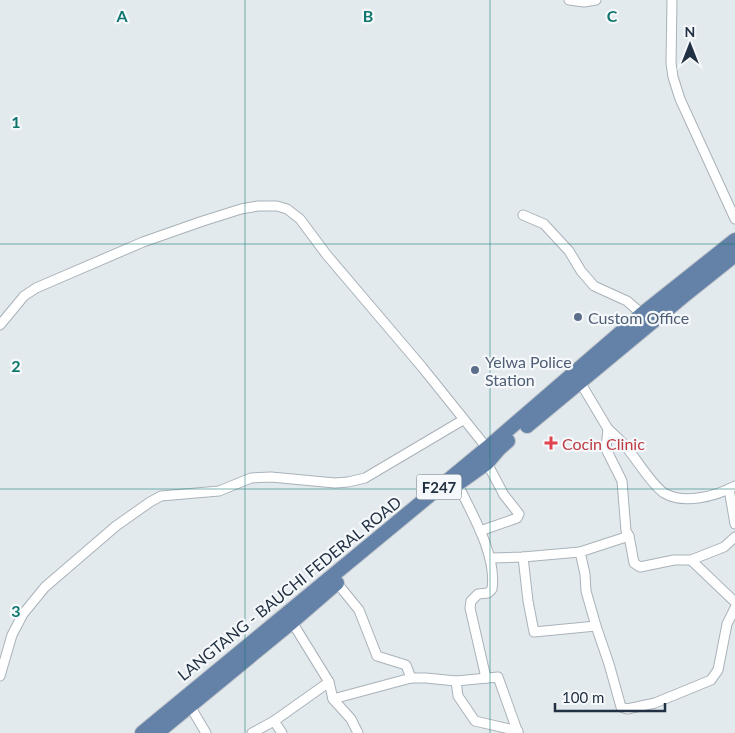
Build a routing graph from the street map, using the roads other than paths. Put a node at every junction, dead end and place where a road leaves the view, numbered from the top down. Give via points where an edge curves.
1 (569, 0) edge
2 (596, 0) edge
3 (672, 0) edge
4 (523, 215) dead end
5 (735, 219) edge
6 (735, 240) edge
7 (735, 255) edge
8 (642, 314) junction
9 (0, 325) edge
10 (580, 382) junction
11 (463, 420) junction
12 (608, 429) junction
13 (487, 448) junction
14 (487, 463) junction
15 (457, 483) junction
16 (732, 488) edge
17 (735, 524) edge
18 (480, 531) junction
19 (628, 536) junction
20 (735, 537) edge
21 (580, 552) junction
22 (490, 558) junction
23 (523, 558) junction
24 (691, 560) junction
25 (337, 583) junction
26 (735, 602) edge
27 (735, 608) edge
28 (292, 622) junction
29 (596, 626) junction
30 (0, 676) edge
31 (411, 678) junction
32 (486, 678) junction
33 (329, 682) junction
34 (456, 682) junction
35 (333, 698) junction
36 (190, 706) junction
37 (274, 722) junction
38 (518, 732) edge
39 (142, 733) edge
40 (157, 733) edge
41 (206, 733) edge
42 (252, 733) edge
43 (282, 733) edge
44 (358, 733) edge

1 - 2 street
3 - 5 street via 673,77
4 - 8 street via 544,224 594,286 627,301
6 - 8 main road, LANGTANG - BAUCHI FEDERAL ROAD / F247
7 - 10 main road, F247
8 - 13 main road, LANGTANG - BAUCHI FEDERAL ROAD / F247
9 - 11 street via 24,296 36,288 142,242 241,209 277,206 300,219
10 - 12 street
10 - 14 main road, F247 via 499,449
11 - 13 street
11 - 30 street via 366,478 335,483 251,478 219,491 161,496 150,502 116,526 45,587 23,614 12,635
12 - 16 street via 664,493 679,498 701,497
12 - 19 street via 606,449 622,481
13 - 39 main road, LANGTANG - BAUCHI FEDERAL ROAD / F247
14 - 15 main road, F247
14 - 18 street via 504,495 519,514 517,518
15 - 18 street
15 - 25 main road, F247
16 - 17 street
18 - 22 street
19 - 21 street
19 - 24 street via 634,563 640,566
20 - 24 street via 724,547
21 - 23 street
21 - 29 street
22 - 23 street
22 - 32 street via 492,589 478,594 470,608
23 - 29 street via 534,632
24 - 26 street
25 - 28 main road, F247
25 - 31 street via 359,610 377,656 406,665
27 - 29 street via 727,624 718,670 712,680 627,709 621,707
28 - 33 street
28 - 36 main road, F247
31 - 34 street
31 - 35 street
32 - 34 street
32 - 38 street via 498,677
33 - 35 street
33 - 37 street
34 - 38 street via 458,696 475,721
35 - 44 street
36 - 40 main road, F247
36 - 41 street
37 - 42 street
37 - 43 street

